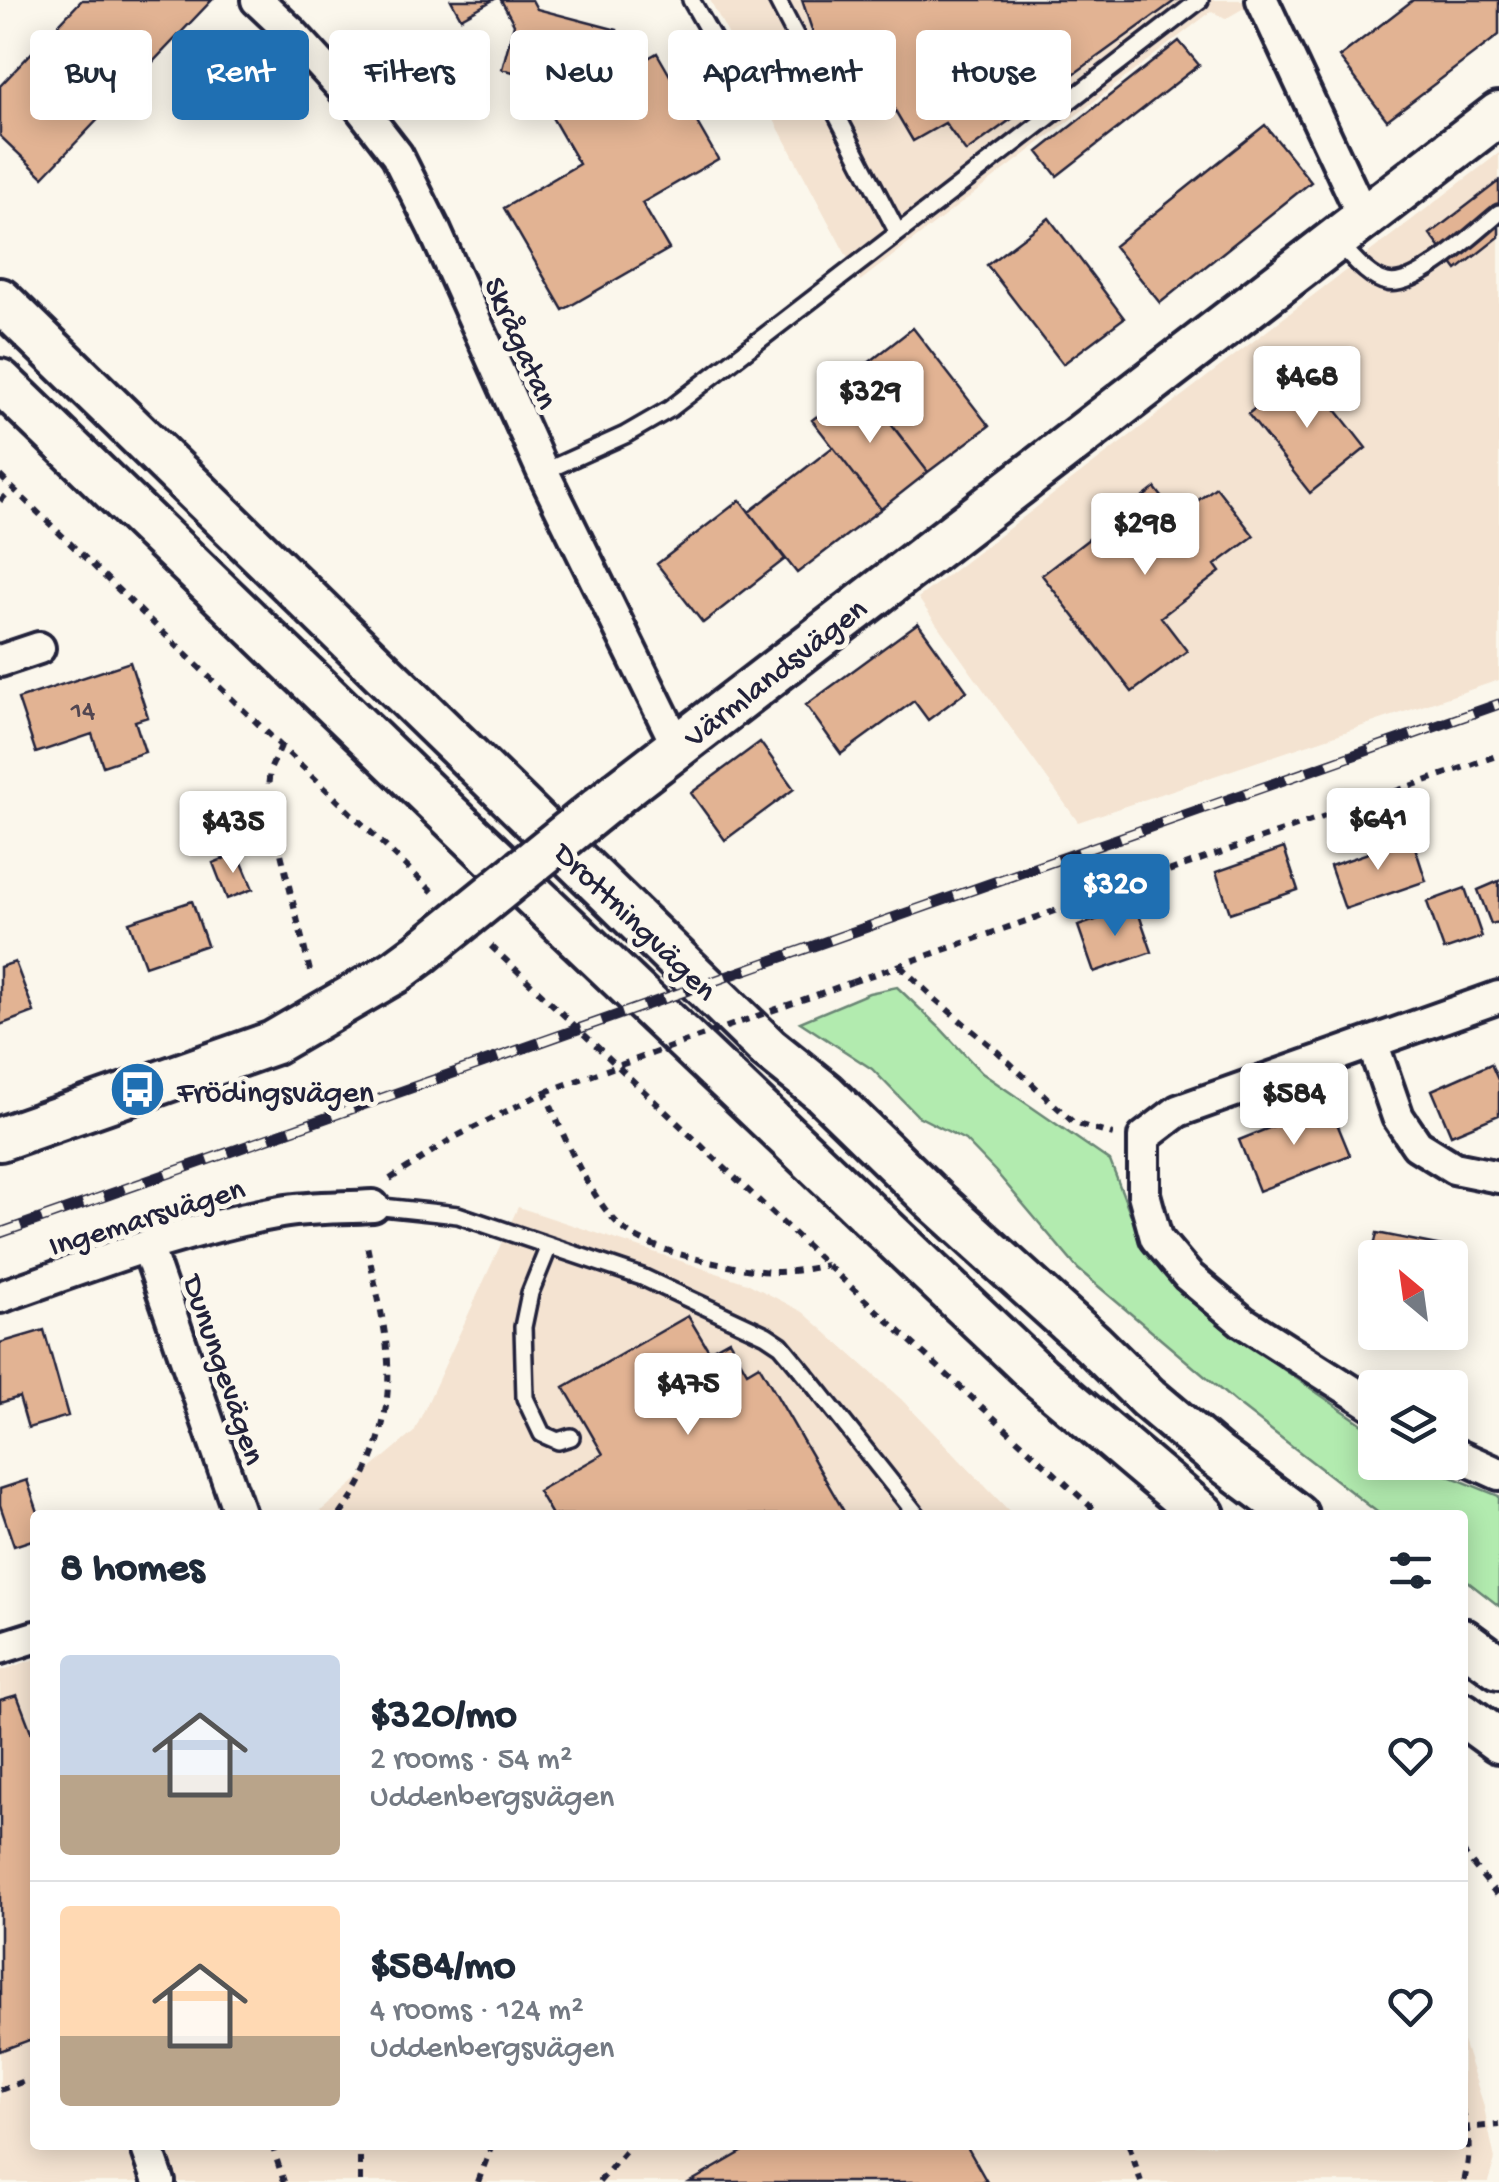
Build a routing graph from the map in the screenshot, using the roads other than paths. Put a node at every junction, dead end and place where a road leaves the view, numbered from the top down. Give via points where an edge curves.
1 (257, 0) edge
2 (691, 0) edge
3 (777, 0) edge
4 (1200, 0) edge
5 (1262, 0) edge
6 (708, 30) edge
7 (1499, 114) edge
8 (1499, 214) edge
9 (1350, 229) junction
10 (898, 233) junction
11 (0, 300) edge
12 (0, 382) edge
13 (543, 472) junction
14 (39, 648) dead end
15 (0, 662) edge
16 (677, 745) junction
17 (1499, 997) edge
18 (1372, 1042) junction
19 (0, 1139) edge
20 (1499, 1177) edge
21 (373, 1206) joint
22 (146, 1246) junction
23 (549, 1246) junction
24 (0, 1297) edge
25 (1358, 1395) edge
26 (571, 1436) dead end
27 (1468, 1460) edge
28 (1499, 1474) edge
29 (238, 1510) edge
30 (913, 1510) edge
31 (1197, 1510) edge
32 (1289, 1510) edge
33 (30, 1639) edge
34 (1468, 1644) edge
35 (0, 1648) edge
36 (1499, 1667) edge
37 (1468, 1718) edge
38 (1499, 1741) edge
39 (148, 2150) edge
40 (159, 2182) edge

1 - 13 street, Skrågatan via 359,106 396,156
2 - 6 lane
3 - 10 lane
4 - 10 lane
5 - 9 street
7 - 9 main road, Värmlandsvägen
8 - 9 lane via 1403,282 1384,282 1362,267
9 - 16 main road, Värmlandsvägen
10 - 13 lane via 670,409
11 - 32 main road, Drottningvägen via 768,1048 1148,1398
12 - 31 main road, Drottningvägen via 1040,1377
13 - 16 street, Skrågatan
14 - 15 street
16 - 19 main road, Värmlandsvägen, bridge via 395,972 273,1042
17 - 18 street
18 - 20 street via 1398,1117 1417,1145 1454,1168
18 - 25 street via 1178,1111 1144,1137 1144,1194 1156,1238 1188,1276 1243,1322
21 - 22 street, Ingemarsvägen via 286,1211
21 - 23 lane via 458,1215
22 - 24 street, Ingemarsvägen
22 - 29 street, Dunungevägen
23 - 26 lane via 523,1328 525,1398 542,1434 558,1441
23 - 30 lane via 642,1277 780,1345
27 - 28 street
33 - 35 street
34 - 36 main road
37 - 38 main road
39 - 40 street

